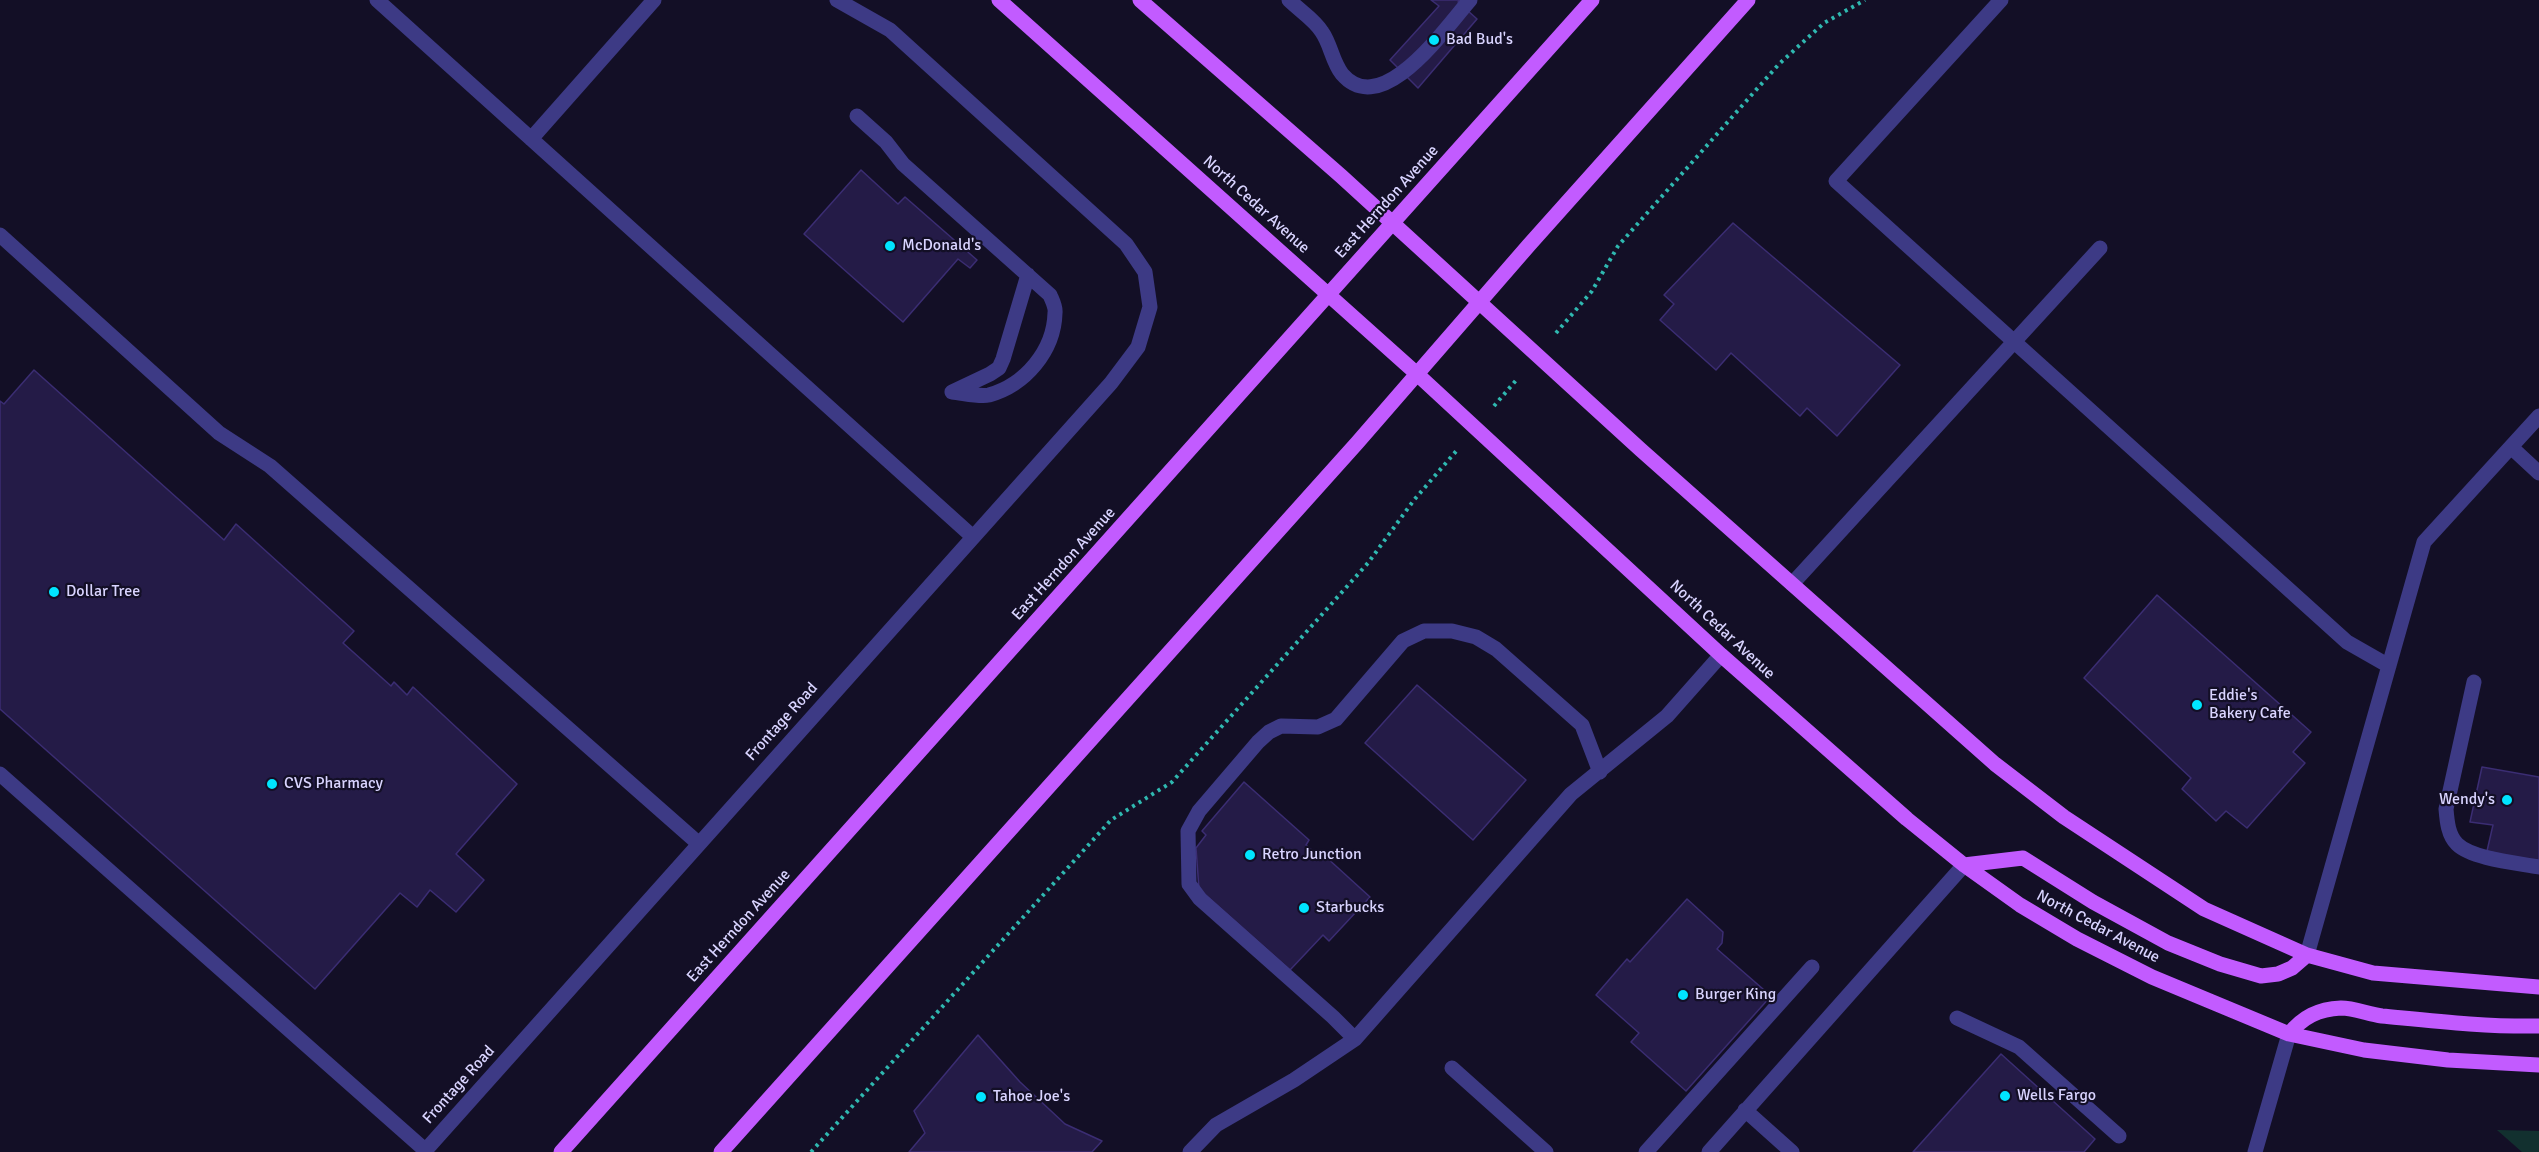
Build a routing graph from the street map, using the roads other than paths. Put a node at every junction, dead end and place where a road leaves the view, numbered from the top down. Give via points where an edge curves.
1 (377, 0) edge
2 (654, 0) edge
3 (837, 0) edge
4 (999, 0) edge
5 (1140, 0) edge
6 (1289, 0) edge
7 (1470, 0) edge
8 (1592, 0) edge
9 (1748, 0) edge
10 (2001, 0) edge
11 (857, 116) dead end
12 (531, 139) junction
13 (1393, 224) junction
14 (0, 235) edge
15 (2100, 248) dead end
16 (1028, 275) junction
17 (1329, 295) junction
18 (1480, 302) junction
19 (2013, 341) junction
20 (1417, 375) junction
21 (2539, 416) edge
22 (2511, 447) junction
23 (2539, 473) edge
24 (973, 537) junction
25 (1792, 584) junction
26 (1721, 656) junction
27 (2389, 666) junction
28 (2474, 682) dead end
29 (1600, 772) junction
30 (0, 774) edge
31 (698, 843) junction
32 (1964, 865) junction
33 (2539, 867) edge
34 (2307, 955) junction
35 (1812, 967) dead end
36 (2539, 987) edge
37 (1957, 1018) dead end
38 (2539, 1026) edge
39 (2289, 1034) junction
40 (1354, 1039) junction
41 (2539, 1065) edge
42 (1452, 1068) dead end
43 (1746, 1110) junction
44 (2119, 1136) dead end
45 (424, 1151) edge
46 (561, 1152) edge
47 (720, 1152) edge
48 (1191, 1152) edge
49 (1546, 1152) edge
50 (1646, 1152) edge
51 (1709, 1152) edge
52 (1792, 1152) edge
53 (2255, 1152) edge

1 - 12 street
2 - 12 street
3 - 24 street, Frontage Road via 890,30 1126,244 1145,272 1150,307 1138,347 1111,383
4 - 17 main road, North Cedar Avenue
5 - 13 main road
6 - 7 street via 1321,30 1341,72 1359,85 1372,87 1384,85 1406,71
8 - 13 main road, East Herndon Avenue
9 - 18 main road
10 - 19 street via 1836,181
11 - 16 street via 903,164
12 - 24 street
13 - 17 main road, East Herndon Avenue
13 - 18 main road
14 - 31 street via 219,433 270,466
15 - 19 street
16 - 16 street via 1050,295 1056,312 1032,371 988,395 952,392 999,368
17 - 20 main road, North Cedar Avenue
17 - 46 main road, East Herndon Avenue
18 - 20 main road
18 - 25 main road
19 - 25 street
19 - 27 street via 2347,642
20 - 26 main road, North Cedar Avenue
20 - 47 main road
21 - 22 street
22 - 23 street
22 - 27 street via 2424,542
24 - 31 street, Frontage Road
25 - 34 main road via 1995,764 2064,817 2204,909
26 - 29 street via 1667,716
26 - 32 main road, North Cedar Avenue
27 - 34 street
28 - 33 street via 2446,809 2448,830 2458,845 2477,854
29 - 40 street via 1571,794
29 - 40 street via 1582,725 1496,649 1476,637 1452,631 1424,631 1403,641 1336,718 1318,727 1281,726 1258,742 1199,811 1188,831 1189,884 1200,899
30 - 45 street
31 - 45 street, Frontage Road
32 - 34 main road via 2022,858 2168,943 2261,976 2292,968
32 - 39 main road, North Cedar Avenue via 2077,939 2152,977
32 - 43 street
34 - 36 main road via 2373,973
35 - 50 street
37 - 44 street via 2019,1047
38 - 39 main road via 2451,1023 2342,1008 2302,1019
39 - 41 main road, North Cedar Avenue via 2364,1050
39 - 53 street
40 - 48 street via 1294,1080 1216,1125
42 - 49 street
43 - 51 street
43 - 52 street

